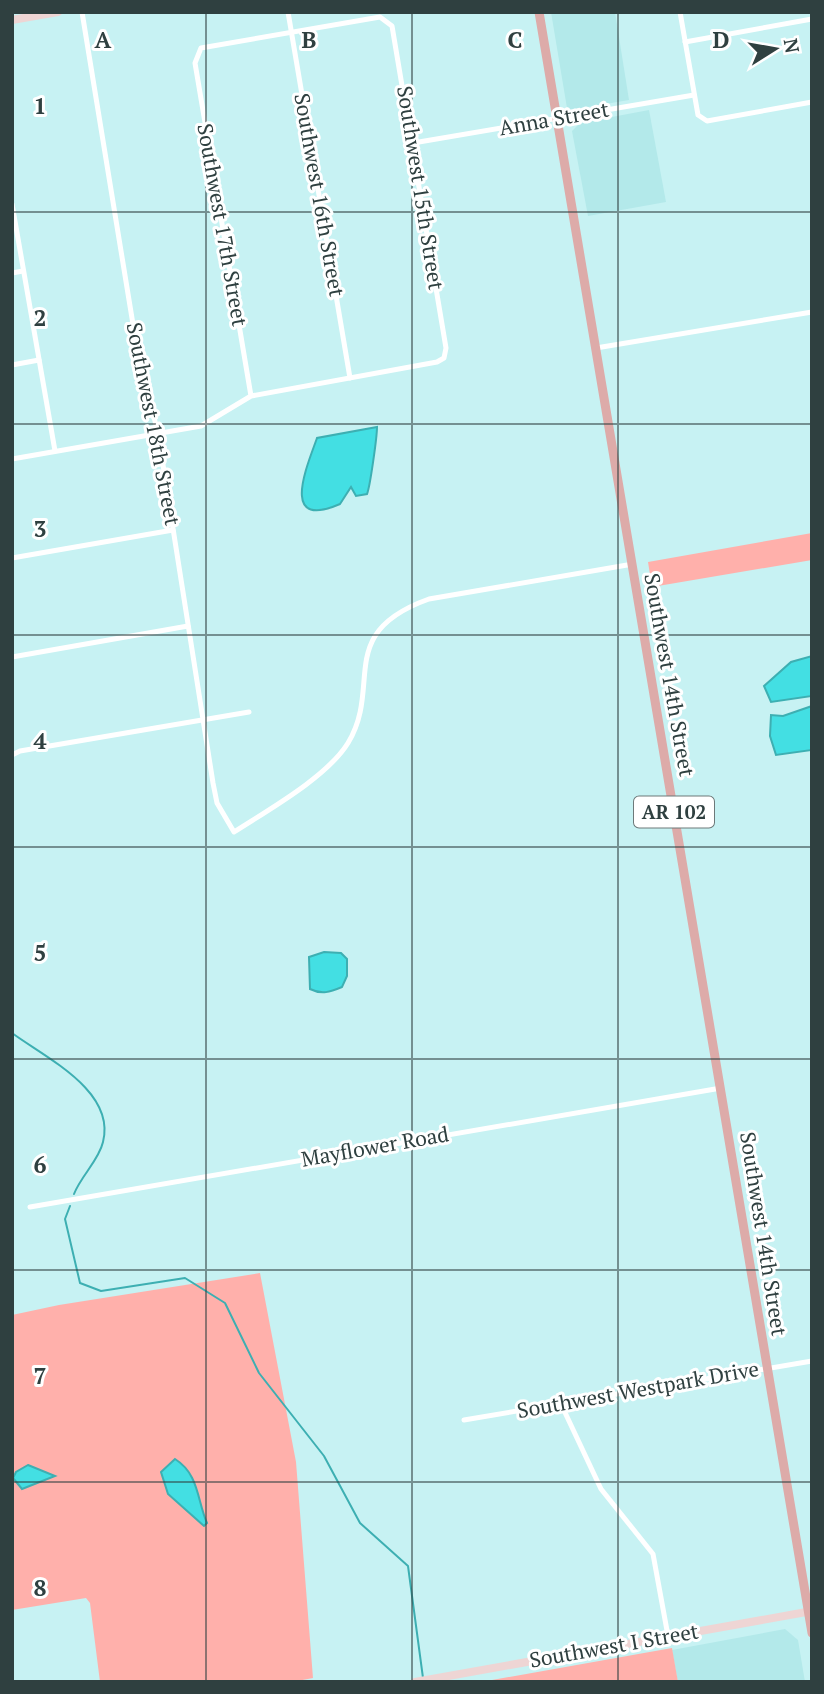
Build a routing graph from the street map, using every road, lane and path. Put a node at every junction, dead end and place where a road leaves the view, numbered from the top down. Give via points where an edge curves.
1 (58, 12) edge
2 (82, 12) edge
3 (288, 12) edge
4 (539, 12) edge
5 (680, 12) edge
6 (812, 19) edge
7 (12, 20) edge
8 (291, 32) junction
9 (685, 42) junction
10 (694, 95) junction
11 (812, 102) edge
12 (556, 118) junction
13 (413, 143) junction
14 (12, 204) edge
15 (23, 271) junction
16 (12, 273) edge
17 (812, 312) edge
18 (596, 348) junction
19 (39, 360) junction
20 (12, 365) edge
21 (350, 378) junction
22 (251, 396) junction
23 (158, 433) junction
24 (55, 452) junction
25 (12, 459) edge
26 (173, 530) junction
27 (12, 558) edge
28 (633, 564) junction
29 (188, 626) junction
30 (12, 657) edge
31 (249, 712) dead end
32 (204, 720) junction
33 (12, 753) edge
34 (721, 1088) junction
35 (30, 1207) dead end
36 (812, 1361) edge
37 (767, 1368) junction
38 (561, 1404) junction
39 (464, 1420) dead end
40 (810, 1611) edge
41 (812, 1633) edge
42 (668, 1636) junction
43 (415, 1682) edge

1 - 7 main road
2 - 23 street, Southwest 18th Street via 138,355
3 - 8 street, Southwest 16th Street
4 - 12 main road, Southwest 14th Street / AR 102
5 - 9 street
6 - 9 street
8 - 13 street, Southwest 15th Street via 380,17 387,20 392,26
8 - 21 street, Southwest 16th Street
8 - 22 street, Southwest 17th Street via 201,48 195,63
9 - 10 street
10 - 11 street via 698,115 707,121
10 - 12 street, Anna Street
12 - 13 street, Anna Street
12 - 18 main road, Southwest 14th Street / AR 102
13 - 21 street, Southwest 15th Street via 444,358
14 - 15 street
15 - 16 street
15 - 19 street
17 - 18 street
18 - 28 main road, Southwest 14th Street / AR 102
19 - 20 street
19 - 24 street
21 - 22 street
22 - 23 street via 201,426
23 - 24 street
23 - 26 street, Southwest 18th Street
24 - 25 street
26 - 27 street
26 - 29 street, Southwest 18th Street
28 - 32 street, Southwest 18th Street via 409,606 383,626 369,648 354,729 336,758 234,832 217,803
28 - 34 main road, Southwest 14th Street / AR 102
29 - 30 street
29 - 32 street, Southwest 18th Street
31 - 32 street
32 - 33 street
34 - 35 street, Mayflower Road
34 - 37 main road, Southwest 14th Street / AR 102
36 - 37 street, Southwest Westpark Drive
37 - 38 street, Southwest Westpark Drive
37 - 40 main road, Southwest 14th Street / AR 102
38 - 39 street, Southwest Westpark Drive
38 - 42 street via 601,1489 653,1555
40 - 41 main road, Southwest 14th Street / AR 102
40 - 42 main road, Southwest I Street
42 - 43 main road, Southwest I Street

